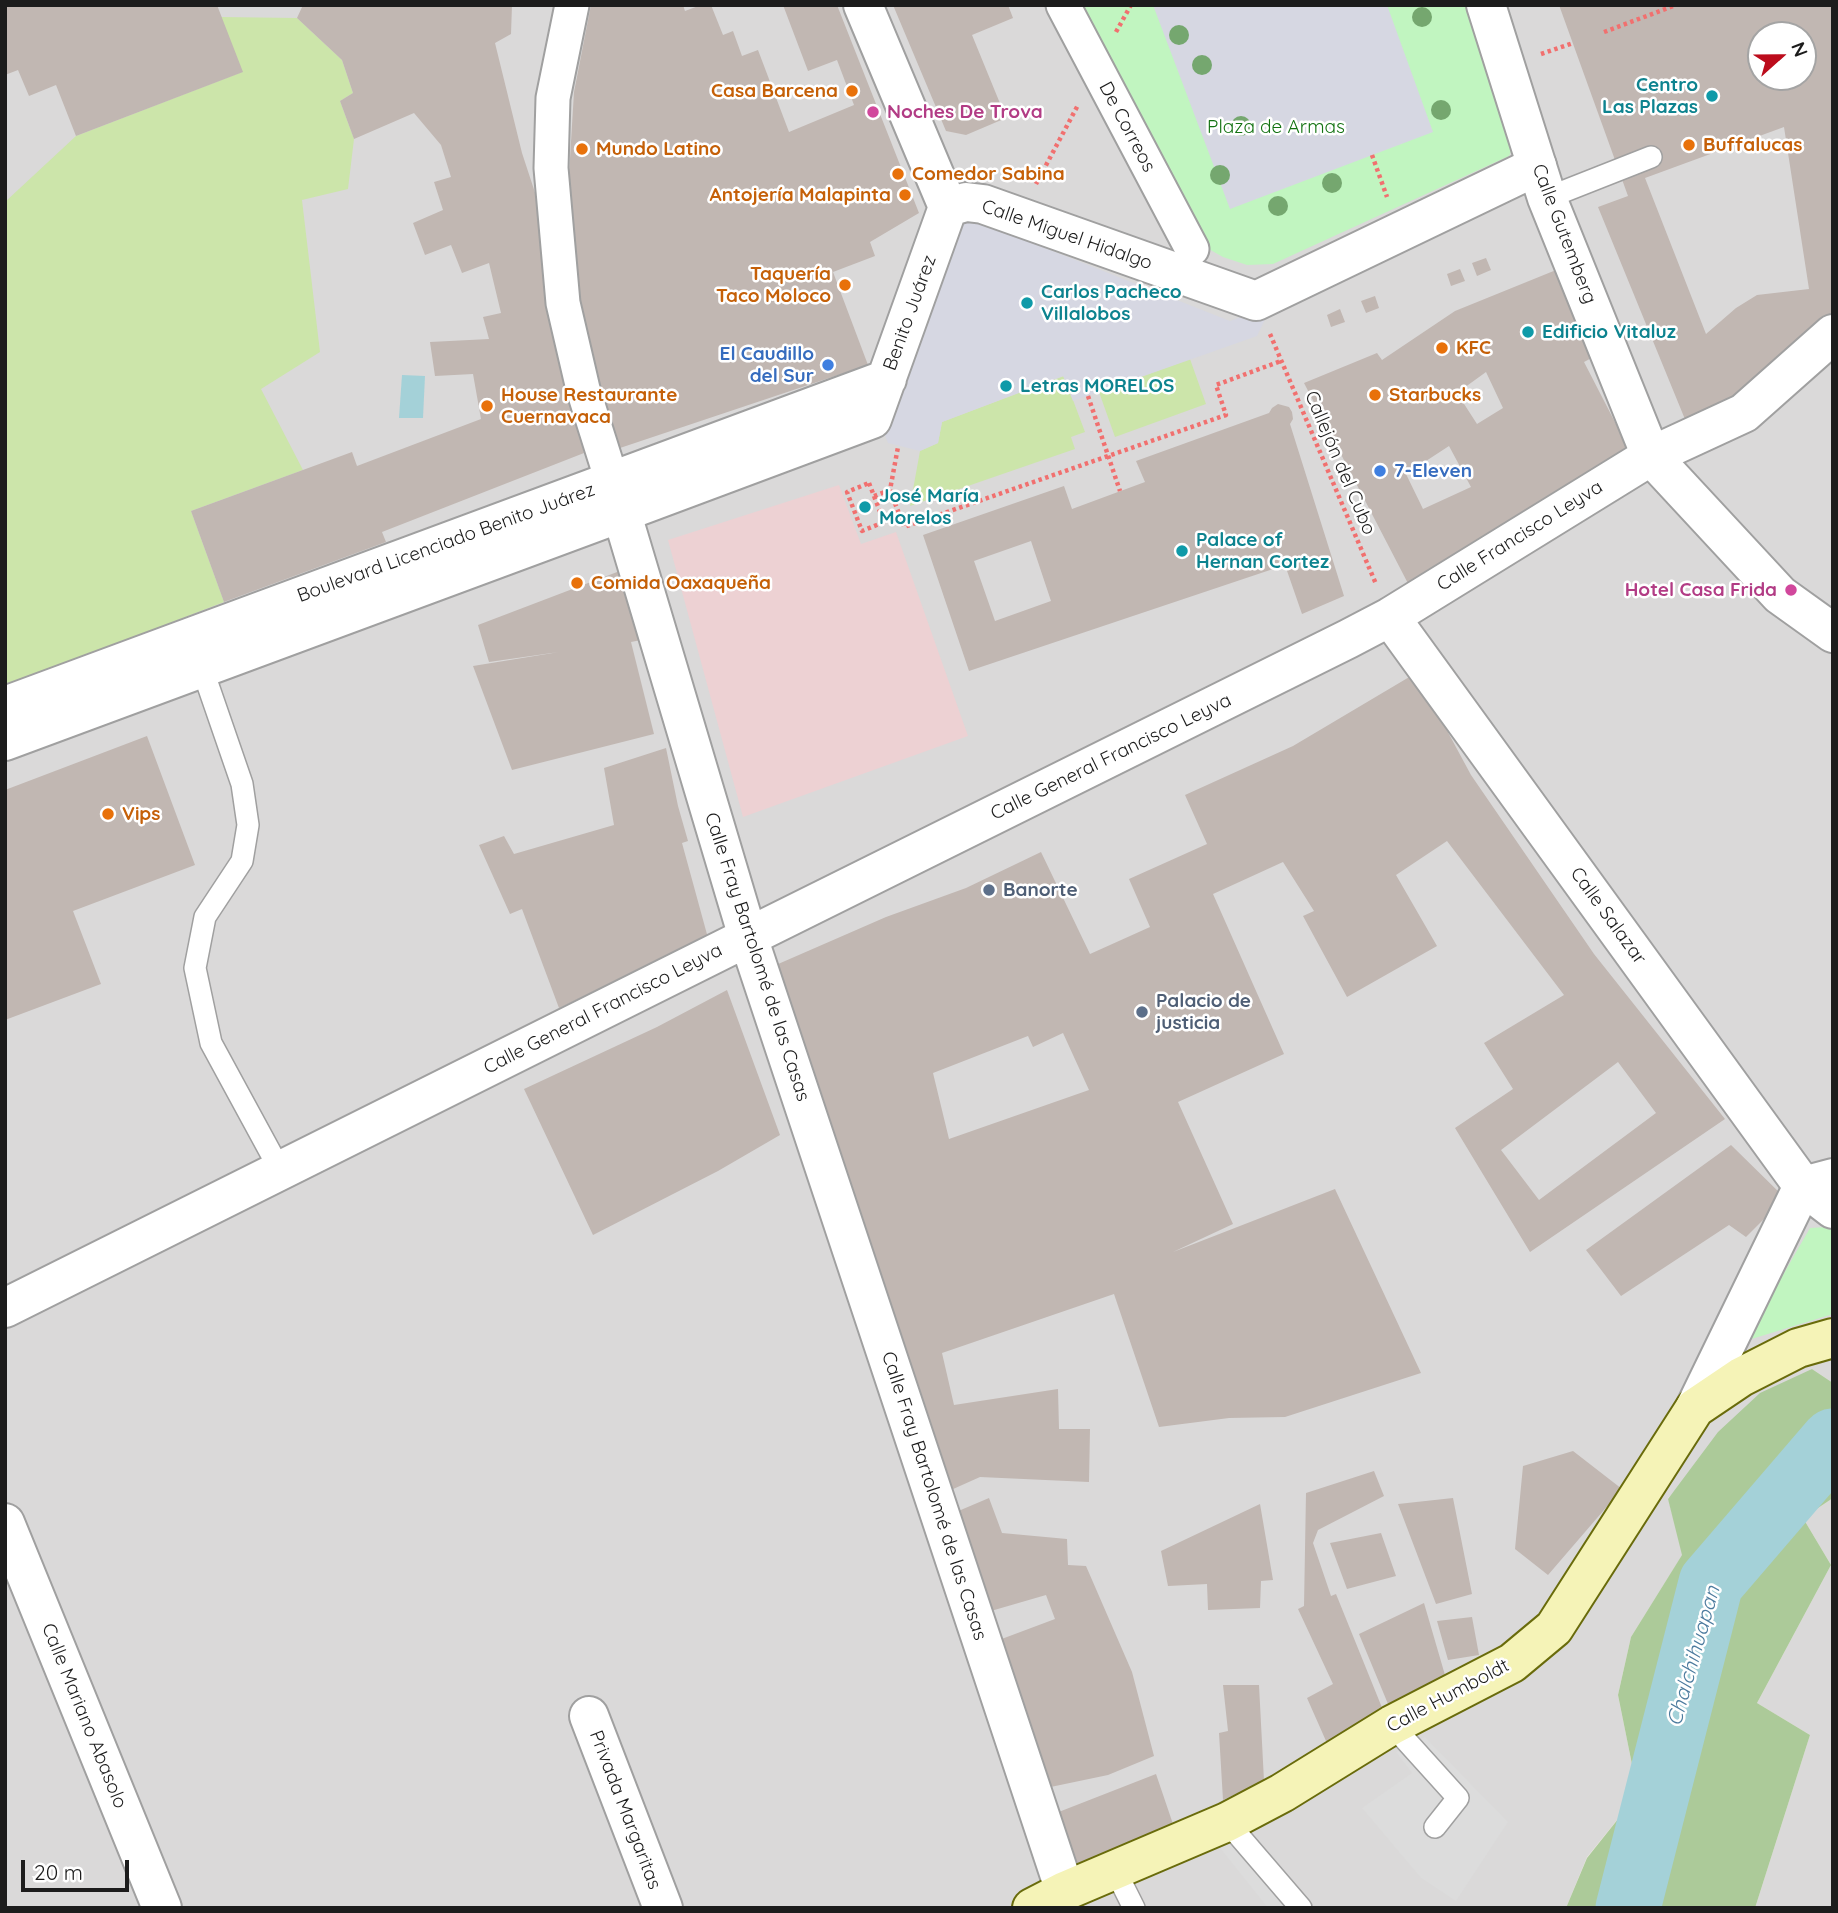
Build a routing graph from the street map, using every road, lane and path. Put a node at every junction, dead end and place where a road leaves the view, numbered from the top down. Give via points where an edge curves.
1 (572, 5) edge
2 (863, 5) edge
3 (1063, 5) edge
4 (1486, 5) edge
5 (1676, 5) edge
6 (1604, 32) dead end
7 (1573, 43) dead end
8 (1536, 56) dead end
9 (1372, 155) dead end
10 (1651, 157) dead end
11 (1542, 182) junction
12 (1388, 200) dead end
13 (948, 206) junction
14 (1192, 249) dead end
15 (1269, 330) dead end
16 (1833, 334) edge
17 (1282, 361) junction
18 (887, 379) junction
19 (1088, 396) dead end
20 (872, 419) joint
21 (898, 446) dead end
22 (1108, 456) junction
23 (1651, 456) junction
24 (890, 490) junction
25 (1120, 491) dead end
26 (618, 496) junction
27 (874, 496) junction
28 (1390, 617) junction
29 (1833, 633) edge
30 (202, 668) junction
31 (5, 706) edge
32 (5, 741) edge
33 (748, 937) junction
34 (280, 1170) junction
35 (1823, 1191) edge
36 (5, 1308) edge
37 (1833, 1338) edge
38 (1695, 1408) junction
39 (5, 1523) edge
40 (589, 1716) dead end
41 (1392, 1725) junction
42 (1227, 1822) junction
43 (1435, 1827) dead end
44 (1115, 1870) junction
45 (1049, 1899) edge
46 (661, 1906) edge
47 (162, 1908) edge
48 (1134, 1908) edge
49 (1301, 1908) edge

1 - 26 street, Calle Fray Bartolomé de las Casas via 553,97 551,168 563,303 583,389
2 - 13 street
3 - 14 street, De Correos
4 - 11 street, Calle Gutemberg
5 - 6 path
7 - 8 path
9 - 12 path
10 - 11 lane
11 - 13 street, Calle Miguel Hidalgo via 1256,301 983,204
11 - 23 street, Calle Gutemberg
13 - 18 street, Benito Juárez
15 - 17 path, Callejón del Cubo
16 - 23 street, Calle Francisco Leyva via 1744,413
17 - 22 path via 1216,385 1226,415
17 - 28 path, Callejón del Cubo
18 - 20 street, Benito Juárez
18 - 26 street, Boulevard Licenciado Benito Juárez
19 - 22 path
20 - 26 street, Boulevard Licenciado Benito Juárez
21 - 24 path
22 - 24 path via 904,527
22 - 25 path
23 - 28 street, Calle Francisco Leyva
23 - 29 street, Calle Gutemberg via 1780,595
24 - 27 path
26 - 30 street, Boulevard Licenciado Benito Juárez
26 - 31 street, Boulevard Licenciado Benito Juárez
26 - 33 street, Calle Fray Bartolomé de las Casas
27 - 27 path via 884,522 862,531 847,492 869,483
28 - 33 street, Calle General Francisco Leyva
28 - 35 street, Calle Salazar
30 - 32 street, Boulevard Licenciado Benito Juárez
30 - 34 lane via 242,784 248,825 242,861 205,917 195,968 212,1043
33 - 34 street, Calle General Francisco Leyva
33 - 45 street, Calle Fray Bartolomé de las Casas
34 - 36 street, Calle General Francisco Leyva
35 - 38 street, Calle Humboldt
37 - 38 main road via 1798,1348 1741,1377
38 - 41 main road, Calle Humboldt via 1554,1628 1512,1663
39 - 47 street, Calle Mariano Abasolo
40 - 46 street, Privada Margaritas
41 - 42 main road, Calle Humboldt
41 - 43 lane via 1458,1798
42 - 44 main road, Calle Humboldt
42 - 49 lane
44 - 45 main road, Calle Humboldt
44 - 48 lane

